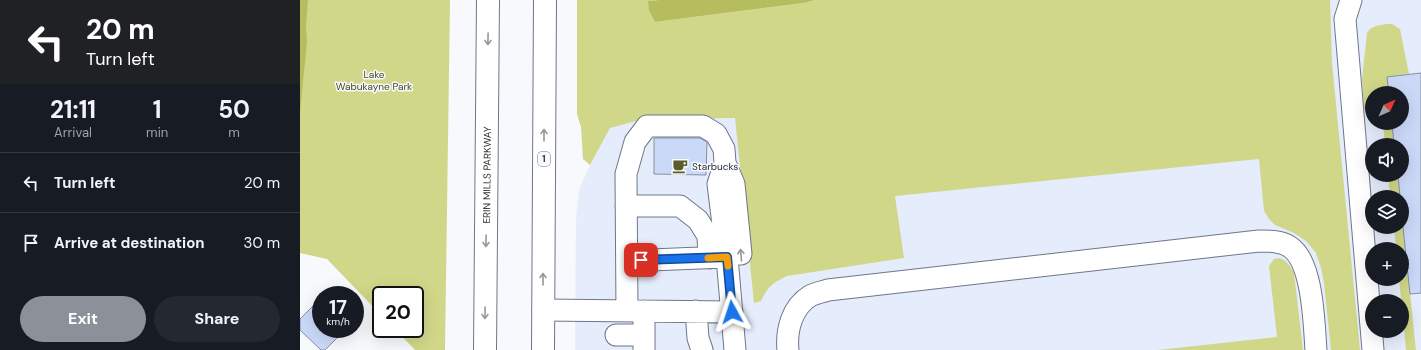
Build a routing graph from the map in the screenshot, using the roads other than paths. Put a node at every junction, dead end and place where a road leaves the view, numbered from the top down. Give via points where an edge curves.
1 (488, 0) edge
2 (545, 0) edge
3 (1351, 0) edge
4 (725, 163) junction
5 (626, 206) junction
6 (718, 257) junction
7 (627, 261) junction
8 (732, 308) junction
9 (543, 310) junction
10 (636, 311) junction
11 (696, 311) junction
12 (616, 335) dead end
13 (644, 343) edge
14 (485, 350) edge
15 (543, 350) edge
16 (702, 350) edge
17 (735, 350) edge
18 (788, 350) edge
19 (1316, 350) edge
20 (1373, 350) edge

1 -> 14 main road, ERIN MILLS PARKWAY
9 -> 2 main road, 1
3 - 20 lane via 1345,20
4 - 5 lane via 724,149 716,134 703,126 647,126 634,142 626,174
4 - 6 lane via 718,184
8 -> 4 lane via 742,290 743,281 734,184
5 - 6 lane via 680,206 698,220
5 - 7 lane
6 - 7 lane
6 - 8 lane
7 - 10 lane
8 - 11 lane
8 - 17 lane
9 - 10 lane
9 - 15 main road, 1
10 - 11 lane
10 - 13 lane
11 - 16 lane via 698,338
12 - 13 lane
18 - 19 lane via 791,319 800,304 811,295 828,290 1275,241 1290,247 1300,259 1307,275

